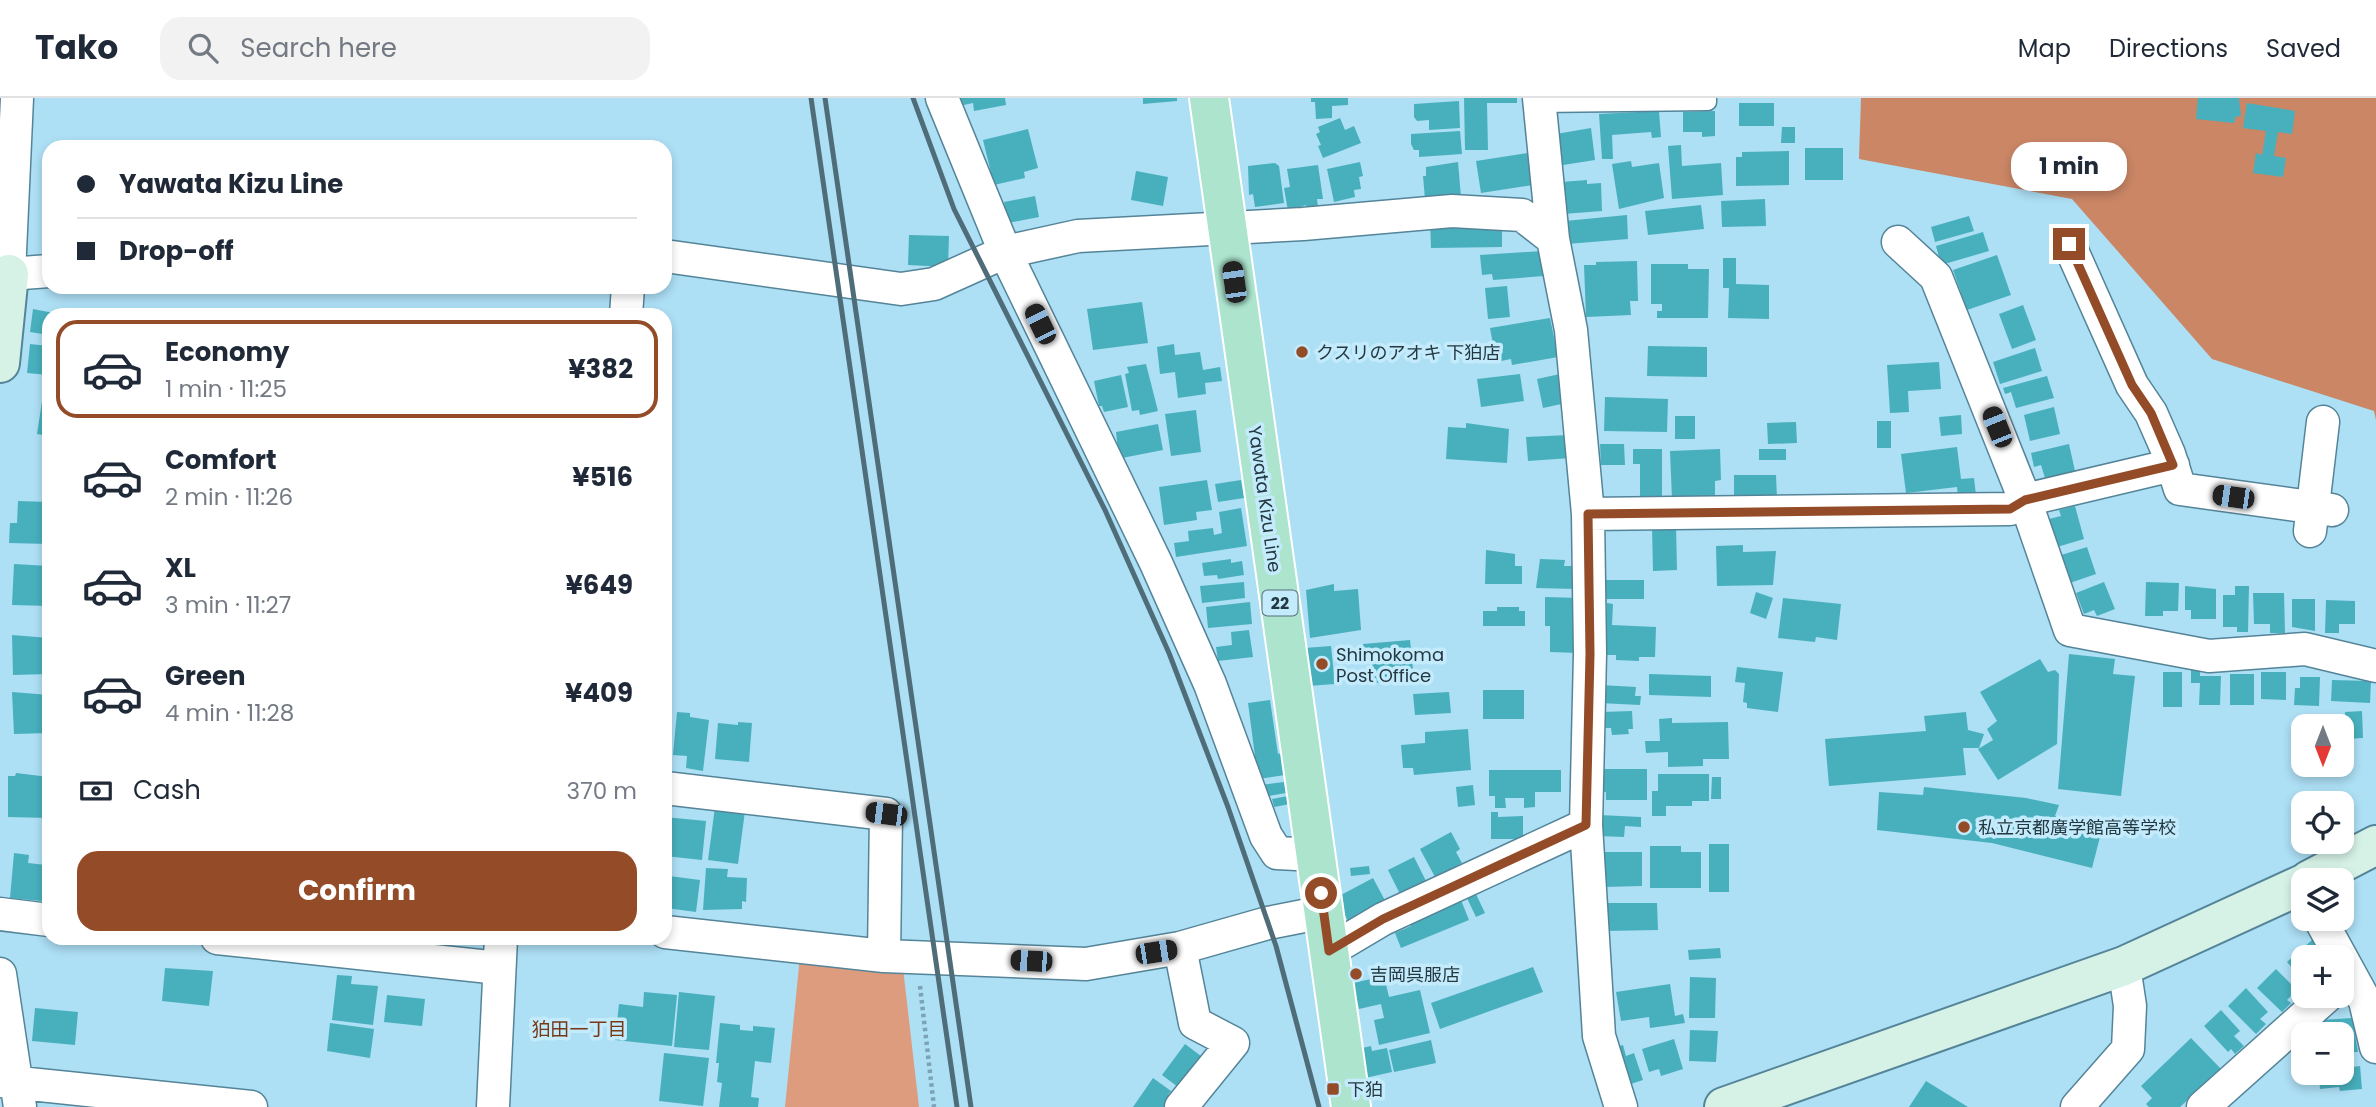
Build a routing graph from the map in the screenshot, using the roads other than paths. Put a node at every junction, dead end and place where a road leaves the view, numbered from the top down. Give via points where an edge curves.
1 (17, 98) edge
2 (942, 98) edge
3 (1209, 98) edge
4 (1708, 98) edge
5 (1539, 101) edge
6 (1226, 227) junction
7 (1553, 239) junction
8 (1898, 242) dead end
9 (2069, 244) dead end
10 (1005, 252) junction
11 (672, 257) edge
12 (42, 271) edge
13 (5, 274) edge
14 (0, 363) edge
15 (2323, 422) dead end
16 (2173, 465) junction
17 (2025, 500) junction
18 (1588, 514) junction
19 (2376, 666) edge
20 (672, 789) edge
21 (1586, 825) junction
22 (2376, 845) edge
23 (1316, 855) junction
24 (2335, 868) edge
25 (2291, 891) edge
26 (1324, 912) junction
27 (0, 914) edge
28 (42, 919) edge
29 (672, 933) edge
30 (344, 945) edge
31 (1180, 948) junction
32 (1329, 951) junction
33 (500, 953) edge
34 (884, 956) junction
35 (2124, 966) junction
36 (0, 974) edge
37 (2354, 988) edge
38 (2316, 1008) edge
39 (2376, 1047) edge
40 (12, 1090) edge
41 (2237, 1095) edge
42 (251, 1107) edge
43 (493, 1107) edge
44 (1181, 1107) edge
45 (1351, 1107) edge
46 (1621, 1107) edge
47 (1724, 1107) edge
48 (2077, 1107) edge
49 (2203, 1107) edge

1 - 13 street
2 - 10 street
3 - 6 main road, Yawata Kizu Line / 22
4 - 5 lane via 1708,102
5 - 7 street
6 - 7 street via 1452,211 1522,215
6 - 10 street via 1078,236
6 - 23 main road, Yawata Kizu Line / 22
7 - 18 street via 1571,330
8 - 17 street via 1936,277
9 - 16 street
10 - 11 street via 934,284 901,289
10 - 23 street via 1210,684 1266,836 1278,853
12 - 13 street
13 - 14 street
15 - 16 street via 2319,516 2180,489
16 - 17 street
17 - 18 street via 2010,509
17 - 19 street via 2070,630 2209,656 2305,649
18 - 21 street
20 - 34 street via 886,814
21 - 32 street via 1383,919
21 - 46 street via 1600,1036
22 - 24 street
23 - 26 main road, Yawata Kizu Line / 22
25 - 35 street
26 - 31 street
26 - 32 main road, Yawata Kizu Line / 22
27 - 28 street
29 - 34 street
30 - 33 street
31 - 34 street via 1086,964
31 - 44 street via 1195,1023 1233,1043
32 - 45 main road, Yawata Kizu Line / 22
33 - 43 street
35 - 47 street
35 - 48 street via 2130,1006 2128,1048
36 - 40 street
37 - 39 street via 2365,1001
38 - 41 street
40 - 42 street
41 - 49 street

